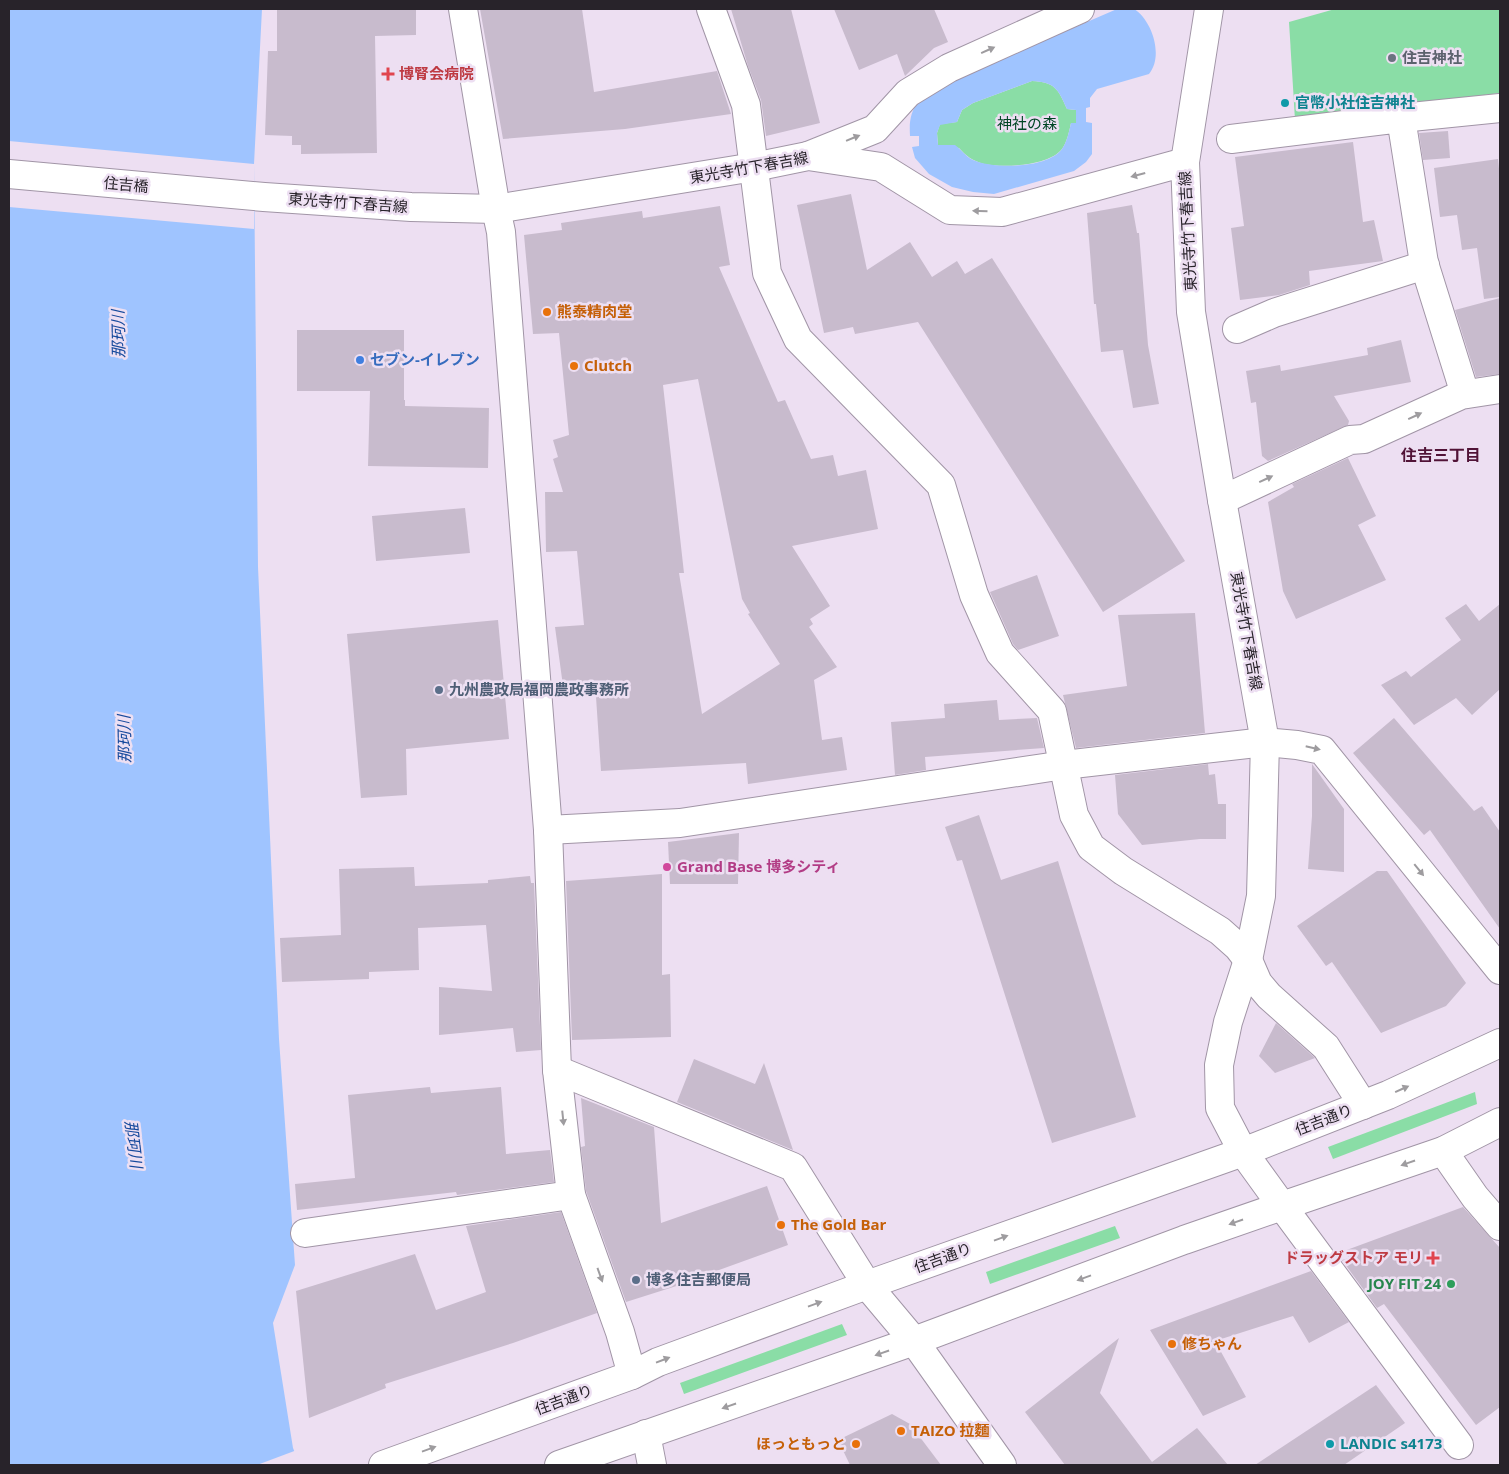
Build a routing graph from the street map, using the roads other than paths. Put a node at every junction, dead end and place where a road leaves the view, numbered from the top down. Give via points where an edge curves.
1 (463, 9) edge
2 (711, 9) edge
3 (1080, 9) edge
4 (1209, 9) edge
5 (1500, 108) edge
6 (1401, 118) junction
7 (1231, 139) dead end
8 (808, 156) junction
9 (1185, 162) junction
10 (754, 168) junction
11 (9, 174) edge
12 (243, 195) joint
13 (496, 210) junction
14 (1425, 265) junction
15 (1237, 329) dead end
16 (1500, 389) edge
17 (1466, 394) junction
18 (1222, 500) junction
19 (1265, 742) junction
20 (1064, 765) junction
21 (548, 830) junction
22 (1248, 960) junction
23 (1500, 970) edge
24 (1500, 1043) edge
25 (558, 1070) junction
26 (1363, 1105) junction
27 (1500, 1122) edge
28 (1443, 1151) junction
29 (1243, 1152) junction
30 (571, 1195) junction
31 (1282, 1206) junction
32 (1500, 1226) edge
33 (305, 1233) dead end
34 (867, 1285) junction
35 (914, 1342) junction
36 (632, 1375) junction
37 (646, 1434) junction
38 (1459, 1445) dead end
39 (384, 1465) edge
40 (559, 1465) edge
41 (652, 1465) edge
42 (1002, 1465) edge

1 - 13 street
2 - 10 street via 746,105
8 -> 3 street via 875,129 908,93 949,68
4 - 9 street
5 - 6 street
6 - 7 street
6 - 14 street
9 -> 8 street, 東光寺竹下春吉線 via 1002,212 950,210 881,167
8 - 10 street, 東光寺竹下春吉線
9 - 18 street, 東光寺竹下春吉線 via 1192,312
10 - 13 street, 東光寺竹下春吉線
10 - 20 street via 767,273 798,339 941,485 974,595 1000,653 1052,710
11 - 12 street, 住吉橋
12 - 13 street, 東光寺竹下春吉線
13 - 21 street via 501,232
14 - 15 street via 1274,313
14 - 17 street
16 - 17 street
18 -> 17 street via 1350,440 1364,439
18 - 19 street, 東光寺竹下春吉線
19 - 20 street
19 - 22 street, 東光寺竹下春吉線 via 1261,896
19 -> 23 street via 1322,750
20 - 21 street via 680,823
20 - 22 street via 1074,816 1091,847 1123,871 1220,931
21 - 25 street
22 - 26 street via 1258,984 1326,1047
22 - 29 street, 東光寺竹下春吉線 via 1228,1022 1219,1065 1220,1108
26 -> 24 street, 住吉通り
25 -> 30 street
25 - 34 street via 792,1167
26 - 29 street, 住吉通り
27 - 28 street
28 -> 31 street
28 - 32 street via 1474,1197
29 - 31 street, 東光寺竹下春吉線
34 -> 29 street, 住吉通り
30 - 33 street
30 -> 36 street
31 -> 35 street
31 - 38 street, 東光寺竹下春吉線
34 - 35 street
36 -> 34 street, 住吉通り via 658,1362
35 -> 37 street
35 - 42 street
39 -> 36 street, 住吉通り
37 - 40 street
37 - 41 street

